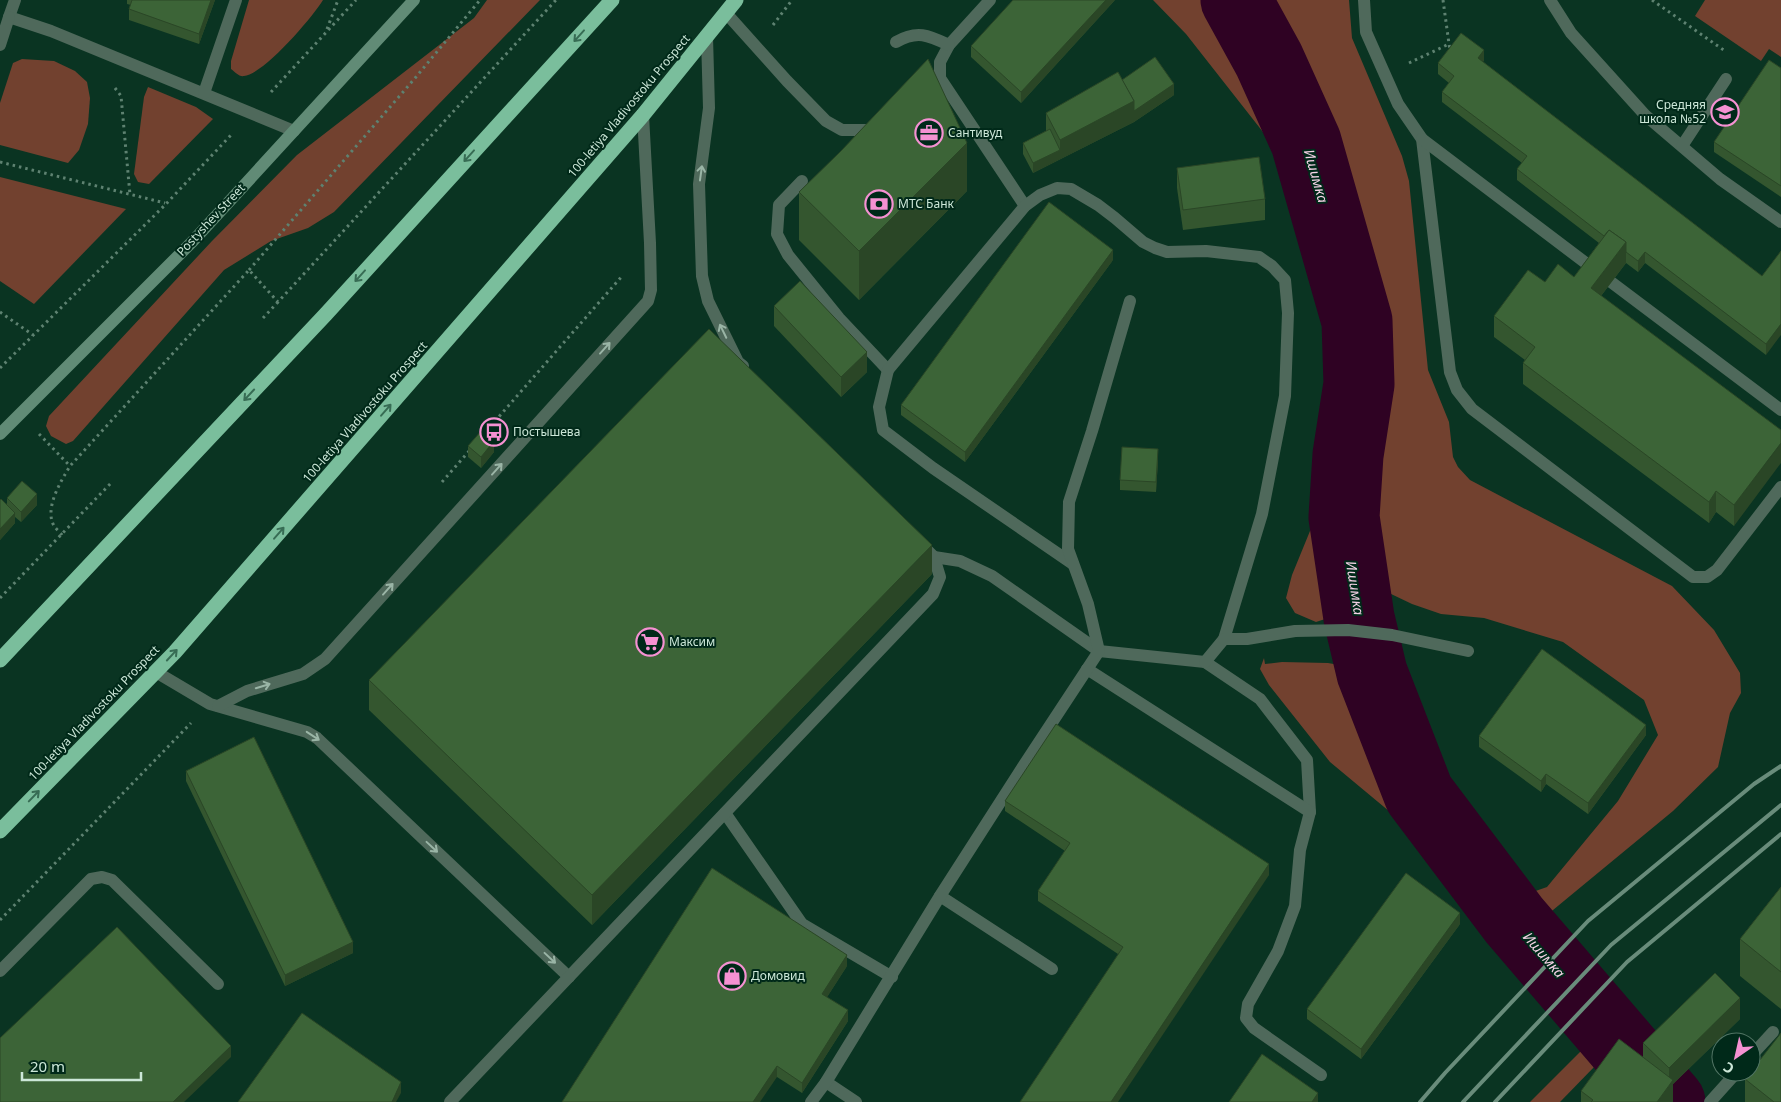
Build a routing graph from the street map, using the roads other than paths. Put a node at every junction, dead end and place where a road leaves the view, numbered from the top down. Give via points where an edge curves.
1 (15, 0) edge
2 (236, 0) edge
3 (414, 0) edge
4 (612, 0) edge
5 (736, 0) edge
6 (990, 0) edge
7 (1364, 0) edge
8 (1550, 0) edge
9 (726, 13) junction
10 (9, 17) junction
11 (707, 37) junction
12 (896, 42) dead end
13 (0, 45) edge
14 (949, 45) junction
15 (1726, 80) road end
16 (204, 93) junction
17 (643, 115) junction
18 (878, 130) edge
19 (294, 131) junction
20 (1422, 139) junction
21 (1682, 146) junction
22 (802, 182) dead end
23 (1025, 206) junction
24 (1781, 222) edge
25 (1595, 270) edge
26 (1611, 282) edge
27 (1130, 301) dead end
28 (888, 370) junction
29 (752, 376) edge
30 (1781, 410) edge
31 (0, 434) edge
32 (1781, 487) edge
33 (913, 536) edge
34 (934, 557) junction
35 (1073, 564) junction
36 (1224, 639) junction
37 (1099, 650) junction
38 (1468, 651) dead end
39 (0, 660) edge
40 (1205, 662) junction
41 (1087, 669) junction
42 (156, 672) junction
43 (214, 705) junction
44 (1310, 812) junction
45 (725, 813) junction
46 (0, 831) edge
47 (940, 896) junction
48 (1052, 969) dead end
49 (0, 971) edge
50 (569, 977) junction
51 (892, 977) junction
52 (218, 984) dead end
53 (1773, 1032) dead end
54 (1761, 1045) edge
55 (1321, 1075) dead end
56 (826, 1082) junction
57 (1727, 1082) edge
58 (450, 1102) edge
59 (811, 1102) edge
60 (856, 1102) edge
61 (1710, 1102) edge

1 - 10 lane
2 - 16 lane
3 - 19 main road, Postyshev Street
4 -> 39 highway via 326,314
5 - 9 highway, 100-letiya Vladivostoku Prospect
6 - 14 lane
7 - 20 lane via 1366,32 1398,104
8 - 21 lane via 1571,33 1609,77 1645,115
9 - 11 highway, 100-letiya Vladivostoku Prospect
9 - 18 lane via 826,121 842,130
10 - 13 lane
10 - 16 lane
11 - 17 highway, 100-letiya Vladivostoku Prospect
29 -> 11 lane via 738,362 708,300 702,276 699,184 709,108
12 - 14 lane via 918,34
14 - 23 lane via 940,62 940,78
15 - 21 lane
16 - 19 lane
42 -> 17 highway, 100-letiya Vladivostoku Prospect
43 -> 17 lane via 303,674 326,659 648,301 651,290 650,243
19 - 31 main road, Postyshev Street via 193,241
20 - 25 lane
20 - 32 lane via 1450,372 1457,390 1472,409 1693,577 1707,577 1717,570
21 - 24 lane via 1720,180
22 - 28 lane via 779,205 777,234 788,255 839,318
23 - 28 lane
23 - 36 lane via 1057,188 1071,189 1104,210 1142,242 1155,248 1167,252 1206,251 1259,257 1285,280 1288,313 1285,396 1262,514
26 - 30 lane
27 - 35 lane via 1069,502 1068,550
28 - 35 lane via 878,407 883,430
33 - 34 lane
34 - 37 lane via 960,561 992,576
34 - 45 lane via 940,577 933,594
35 - 37 lane via 1088,604
36 - 38 lane via 1247,639 1295,631 1348,630 1392,635
36 - 40 lane
37 - 40 lane
37 - 41 lane
40 - 44 lane via 1260,699 1307,760
41 - 44 lane
41 - 47 lane
42 - 43 lane
46 -> 42 highway, 100-letiya Vladivostoku Prospect
43 -> 50 lane via 307,732 317,738
44 - 55 lane via 1300,850 1295,906 1278,951 1248,1004 1246,1018 1254,1028
45 - 50 lane
45 - 51 lane via 802,924
47 - 48 lane
47 - 51 lane
49 - 52 lane via 91,879 102,877 112,880
50 - 58 lane
51 - 56 lane
53 - 54 lane
56 - 59 lane
56 - 60 lane
57 - 61 lane

